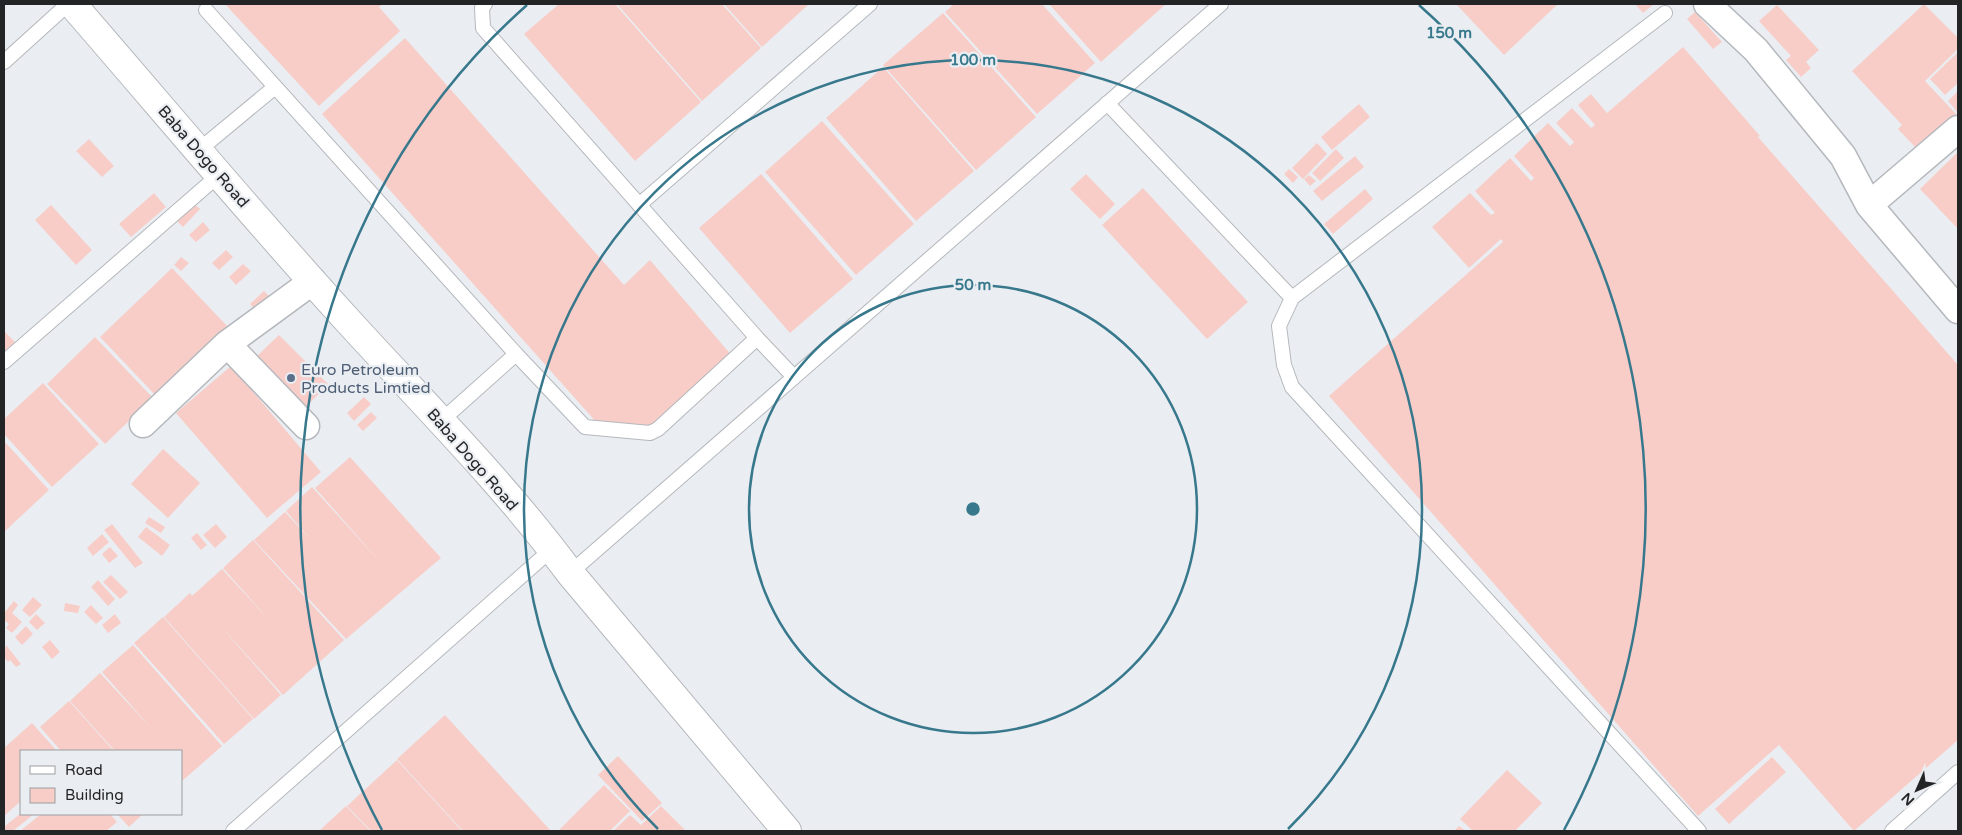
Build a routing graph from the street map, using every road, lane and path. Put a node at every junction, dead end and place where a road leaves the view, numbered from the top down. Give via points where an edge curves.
1 (70, 4) edge
2 (485, 4) edge
3 (870, 4) edge
4 (1221, 4) edge
5 (1707, 4) edge
6 (206, 10) dead end
7 (1665, 13) dead end
8 (4, 62) edge
9 (275, 86) junction
10 (1107, 103) junction
11 (1958, 129) edge
12 (199, 150) junction
13 (220, 174) junction
14 (639, 205) junction
15 (1869, 205) junction
16 (313, 280) junction
17 (1292, 298) junction
18 (1958, 310) edge
19 (757, 338) junction
20 (227, 344) junction
21 (516, 354) junction
22 (4, 362) edge
23 (794, 377) junction
24 (441, 421) junction
25 (143, 424) dead end
26 (306, 426) dead end
27 (552, 549) junction
28 (570, 573) junction
29 (1958, 772) edge
30 (782, 830) edge
31 (234, 831) edge
32 (1699, 831) edge
33 (1892, 831) edge

1 - 8 lane
1 - 12 street, Baba Dogo Road
2 - 14 lane via 482,8 483,28
3 - 14 lane
4 - 10 lane
5 - 15 street via 1756,50 1842,156
6 - 9 lane
7 - 17 lane
9 - 12 lane
9 - 21 lane
10 - 17 lane
10 - 23 lane
11 - 15 street
12 - 13 street, Baba Dogo Road
13 - 16 street, Baba Dogo Road
13 - 22 lane
14 - 19 lane
15 - 18 street
16 - 20 street
16 - 24 street, Baba Dogo Road
17 - 32 lane via 1279,326 1284,365 1292,387
19 - 21 lane via 650,433 585,427
19 - 23 lane
20 - 25 street
20 - 26 street
21 - 24 lane
23 - 28 lane
24 - 27 street, Baba Dogo Road
27 - 28 street, Baba Dogo Road
27 - 31 lane
28 - 30 street, Baba Dogo Road
29 - 33 lane

